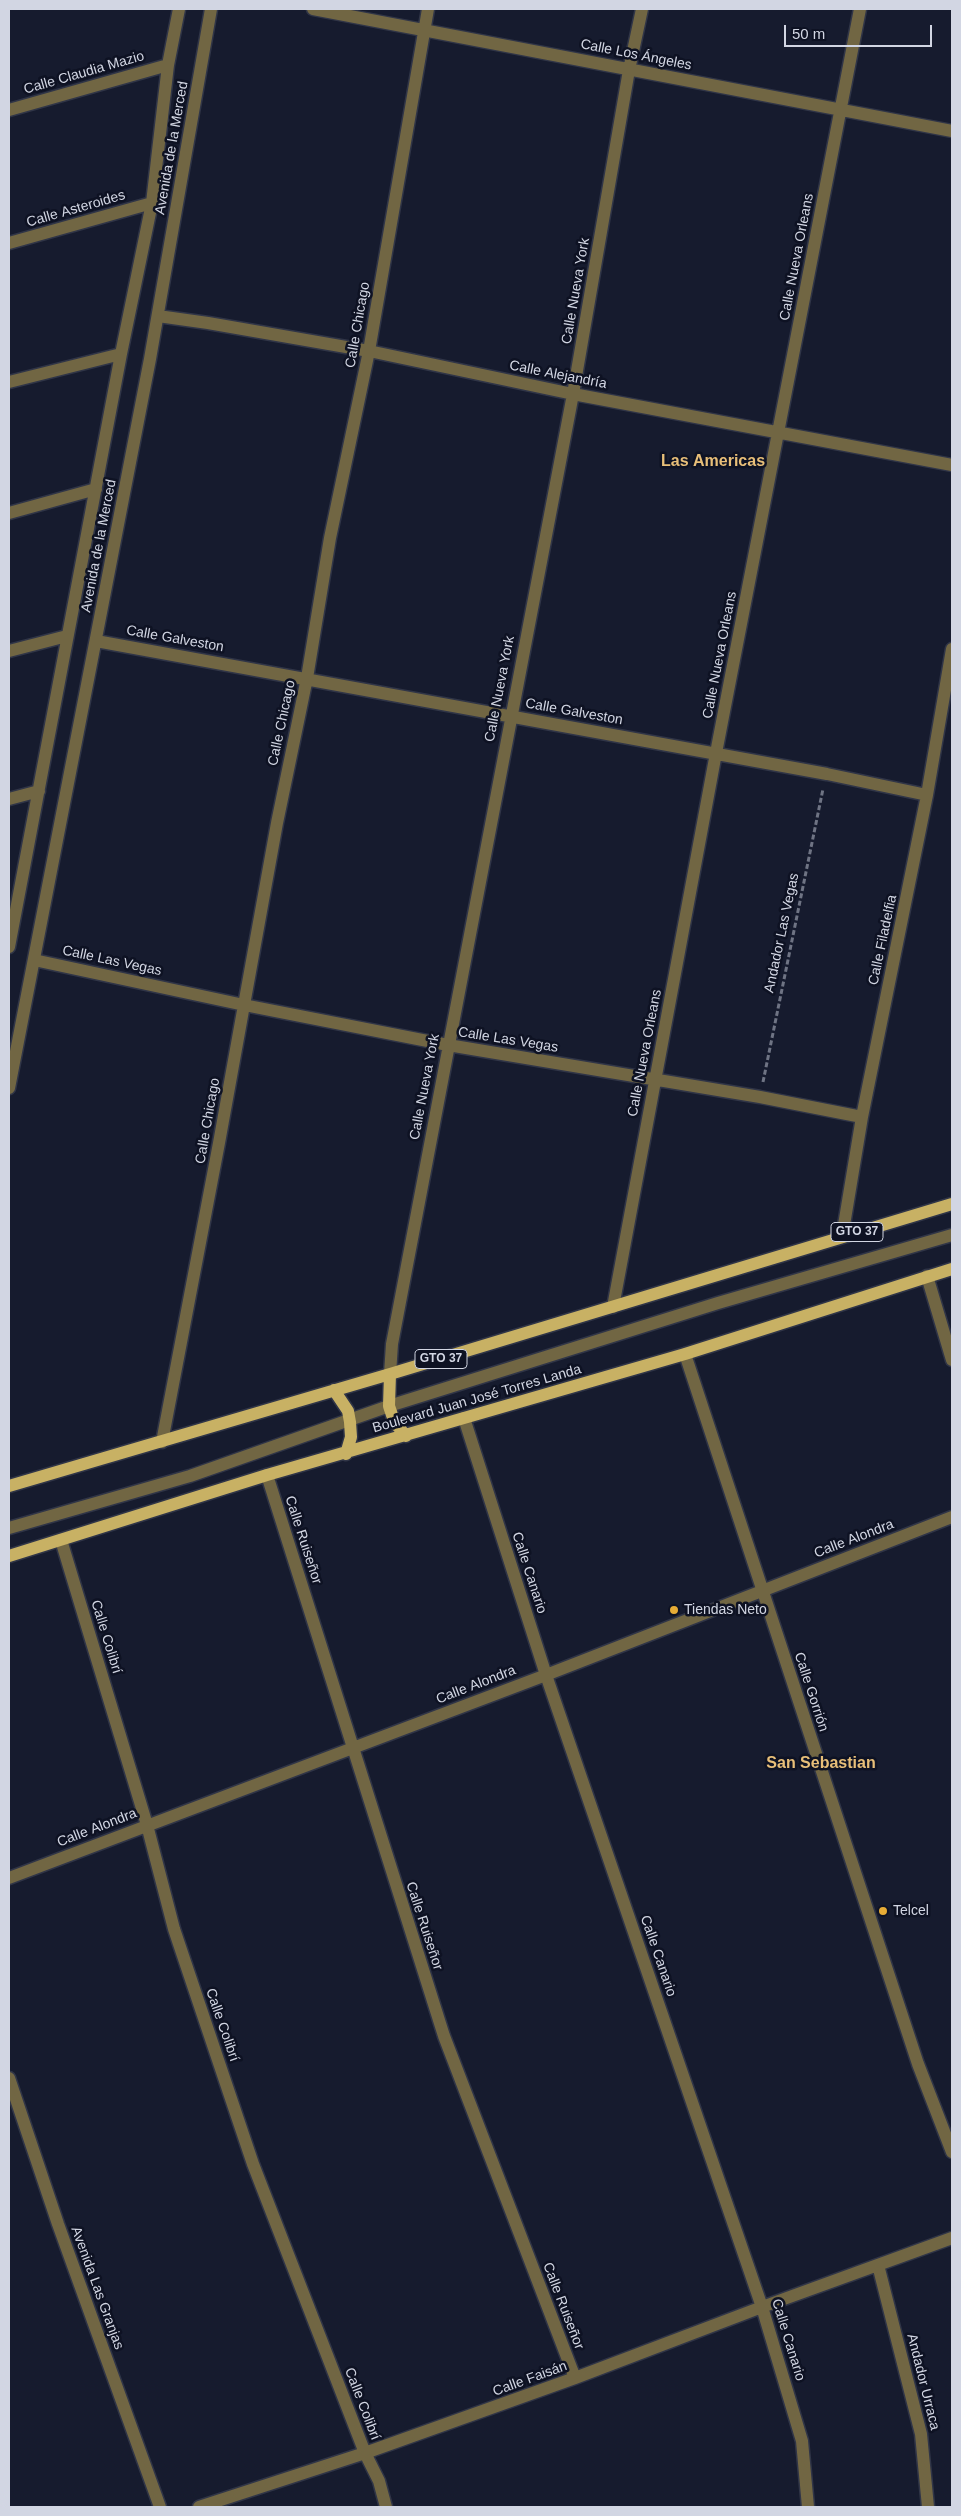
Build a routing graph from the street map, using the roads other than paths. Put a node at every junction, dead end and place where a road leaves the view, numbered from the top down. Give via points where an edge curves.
1 (179, 9) edge
2 (211, 9) edge
3 (313, 9) edge
4 (428, 9) edge
5 (642, 9) edge
6 (860, 9) edge
7 (424, 28) junction
8 (168, 65) junction
9 (629, 70) junction
10 (840, 109) junction
11 (9, 110) edge
12 (952, 131) edge
13 (152, 204) junction
14 (9, 243) edge
15 (158, 316) junction
16 (369, 351) junction
17 (121, 354) junction
18 (9, 382) edge
19 (573, 394) junction
20 (779, 433) junction
21 (952, 465) edge
22 (96, 489) junction
23 (9, 513) edge
24 (67, 636) junction
25 (96, 641) junction
26 (952, 648) edge
27 (9, 651) edge
28 (307, 678) junction
29 (510, 716) junction
30 (716, 754) junction
31 (39, 791) junction
32 (928, 795) junction
33 (9, 799) edge
34 (9, 947) edge
35 (34, 960) junction
36 (244, 1005) junction
37 (448, 1045) junction
38 (655, 1079) junction
39 (9, 1088) edge
40 (862, 1117) junction
41 (952, 1204) edge
42 (952, 1235) edge
43 (842, 1237) junction
44 (952, 1269) edge
45 (928, 1276) junction
46 (613, 1307) junction
47 (685, 1354) junction
48 (952, 1360) edge
49 (390, 1374) junction
50 (334, 1390) junction
51 (389, 1406) junction
52 (464, 1418) junction
53 (350, 1422) junction
54 (406, 1436) junction
55 (162, 1442) junction
56 (346, 1454) junction
57 (266, 1476) junction
58 (9, 1486) edge
59 (952, 1517) edge
60 (9, 1528) edge
61 (61, 1540) junction
62 (9, 1556) edge
63 (762, 1590) junction
64 (546, 1675) junction
65 (353, 1747) junction
66 (147, 1825) junction
67 (9, 1878) edge
68 (9, 2078) edge
69 (952, 2152) edge
70 (952, 2238) edge
71 (878, 2265) junction
72 (762, 2307) junction
73 (575, 2378) junction
74 (365, 2453) junction
75 (160, 2507) edge
76 (199, 2507) edge
77 (386, 2507) edge
78 (808, 2507) edge
79 (928, 2507) edge

1 - 8 street, Avenida de la Merced
2 - 15 street, Avenida de la Merced
3 - 7 street, Calle Los Ángeles
4 - 7 street, Calle Chicago
5 - 9 street, Calle Nueva York
6 - 10 street, Calle Nueva Orleans
7 - 9 street, Calle Los Ángeles
7 - 16 street, Calle Chicago
8 - 11 street, Calle Claudia Mazio
8 - 13 street, Avenida de la Merced
9 - 10 street, Calle Los Ángeles
9 - 19 street, Calle Nueva York
10 - 12 street, Calle Los Ángeles
10 - 20 street, Calle Nueva Orleans
13 - 14 street, Calle Asteroides
13 - 17 street, Avenida de la Merced
15 - 16 street, Calle Alejandría
15 - 25 street, Avenida de la Merced
16 - 19 street, Calle Alejandría
16 - 28 street, Calle Chicago via 330,538
17 - 18 street
17 - 22 street, Avenida de la Merced
19 - 20 street, Calle Alejandría
19 - 29 street, Calle Nueva York
20 - 21 street, Calle Alejandría
20 - 30 street, Calle Nueva Orleans
22 - 23 street
22 - 24 street, Avenida de la Merced
24 - 27 street
24 - 31 street, Avenida de la Merced
25 - 28 street, Calle Galveston
25 - 35 street, Avenida de la Merced
26 - 32 street, Calle Filadelfia
28 - 29 street, Calle Galveston
28 - 36 street, Calle Chicago
29 - 30 street, Calle Galveston
29 - 37 street, Calle Nueva York
30 - 32 street, Calle Galveston
30 - 38 street, Calle Nueva Orleans
31 - 33 street
31 - 34 street, Avenida de la Merced
32 - 40 street, Calle Filadelfia
35 - 36 street, Calle Las Vegas
35 - 39 street, Avenida de la Merced
36 - 37 street, Calle Las Vegas
36 - 55 street, Calle Chicago
37 - 38 street, Calle Las Vegas
37 - 49 street, Calle Nueva York via 392,1344
38 - 40 street, Calle Las Vegas
38 - 46 street, Calle Nueva Orleans
40 - 43 street, Calle Filadelfia
41 - 43 main road, GTO 37
42 - 51 street via 718,1303
43 - 46 main road, GTO 37
44 - 45 main road, Boulevard Juan José Torres Landa
45 - 47 main road, Boulevard Juan José Torres Landa
45 - 48 street
46 - 49 main road, GTO 37
47 - 52 main road, Boulevard Juan José Torres Landa
47 - 63 street, Calle Gorrión
49 - 50 main road, GTO 37
49 - 51 main road
50 - 53 main road via 348,1411
50 - 55 main road, GTO 37
51 - 53 street
51 - 54 main road via 395,1423
52 - 54 main road, Boulevard Juan José Torres Landa
52 - 64 street, Calle Canario
53 - 56 main road via 351,1437
53 - 60 street via 190,1476
54 - 56 main road, Boulevard Juan José Torres Landa
55 - 58 main road, GTO 37
56 - 57 main road, Boulevard Juan José Torres Landa
57 - 61 main road, Boulevard Juan José Torres Landa
57 - 65 street, Calle Ruiseñor
59 - 63 street, Calle Alondra
61 - 62 main road, Boulevard Juan José Torres Landa
61 - 66 street, Calle Colibrí
63 - 64 street, Calle Alondra
63 - 69 street, Calle Gorrión via 915,2054
64 - 65 street, Calle Alondra
64 - 72 street, Calle Canario
65 - 66 street, Calle Alondra
65 - 73 street, Calle Ruiseñor via 444,2036
66 - 67 street, Calle Alondra
66 - 74 street, Calle Colibrí via 174,1929 253,2164
68 - 75 street, Avenida Las Granjas
70 - 71 street, Calle Faisán
71 - 72 street, Calle Faisán
71 - 79 street, Andador Urraca via 921,2434
72 - 73 street, Calle Faisán
72 - 78 street, Calle Canario via 802,2441
73 - 74 street, Calle Faisán
74 - 76 street, Calle Faisán
74 - 77 street, Calle Colibrí via 379,2481

